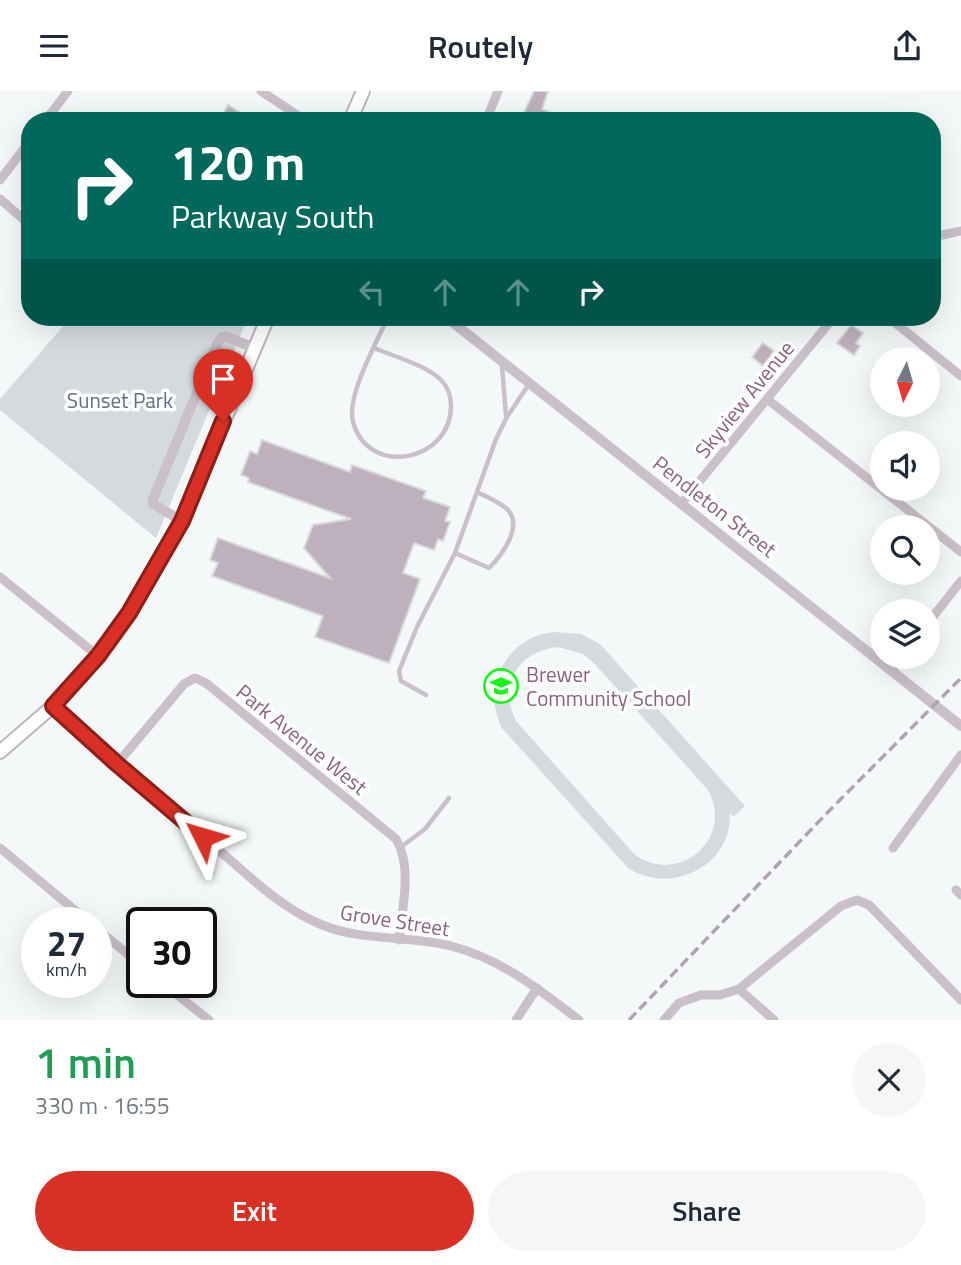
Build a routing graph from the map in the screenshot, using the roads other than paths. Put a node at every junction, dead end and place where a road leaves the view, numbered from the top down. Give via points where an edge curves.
1 (68, 91) edge
2 (261, 91) edge
3 (363, 91) edge
4 (498, 91) edge
5 (52, 112) edge
6 (292, 112) edge
7 (354, 112) edge
8 (490, 112) edge
9 (21, 153) edge
10 (0, 180) edge
11 (0, 198) edge
12 (21, 217) edge
13 (961, 231) edge
14 (941, 235) edge
15 (264, 326) edge
16 (384, 326) edge
17 (457, 326) edge
18 (827, 326) edge
19 (899, 326) edge
20 (254, 348) junction
21 (374, 348) junction
22 (502, 361) junction
23 (961, 376) edge
24 (529, 383) junction
25 (766, 399) junction
26 (507, 417) junction
27 (477, 492) junction
28 (681, 504) junction
29 (182, 521) junction
30 (961, 552) edge
31 (455, 553) junction
32 (0, 577) edge
33 (961, 581) edge
34 (940, 608) edge
35 (98, 656) junction
36 (891, 670) joint
37 (426, 695) dead end
38 (53, 706) junction
39 (961, 726) edge
40 (0, 752) edge
41 (961, 755) edge
42 (117, 764) junction
43 (449, 798) dead end
44 (401, 847) junction
45 (0, 848) edge
46 (892, 848) dead end
47 (71, 907) edge
48 (399, 940) junction
49 (112, 941) edge
50 (126, 953) edge
51 (537, 988) junction
52 (739, 989) junction
53 (181, 998) edge
54 (961, 1000) edge
55 (209, 1020) edge
56 (516, 1020) edge
57 (579, 1020) edge
58 (664, 1020) edge
59 (774, 1020) edge

1 - 5 street
2 - 6 street
3 - 7 main road
4 - 8 street
9 - 10 street
11 - 12 street
13 - 14 street
15 - 20 main road
16 - 21 lane
17 - 22 street, Pendleton Street
18 - 25 street, Skyview Avenue
19 - 23 street
20 - 29 main road
20 - 29 street via 222,337 188,414 153,499 158,508
21 - 21 lane via 358,387 353,423 373,451 417,455 439,440 449,423 447,388 431,373
22 - 24 street, Pendleton Street
22 - 26 lane
24 - 26 lane
24 - 28 street, Pendleton Street
25 - 28 street, Skyview Avenue
25 - 30 street
26 - 27 lane
27 - 31 lane
27 - 31 lane via 506,508 513,519 507,544 489,568
28 - 36 street, Pendleton Street
29 - 35 main road via 129,613
31 - 37 lane via 399,671 401,681
32 - 35 street
33 - 34 street
35 - 38 main road
36 - 39 street, Pendleton Street
38 - 40 main road
38 - 42 street, Grove Street
41 - 46 street
42 - 44 street, Park Avenue West via 184,684 195,678
42 - 48 street, Grove Street via 288,909 323,926
43 - 44 lane via 425,829
44 - 48 street via 405,865
45 - 47 street
48 - 51 street, Grove Street via 450,945 496,961
49 - 50 street
51 - 56 street
51 - 57 street, Grove Street
52 - 54 street via 841,906 857,900 869,905
52 - 58 street via 679,1003
52 - 59 street
53 - 55 street

